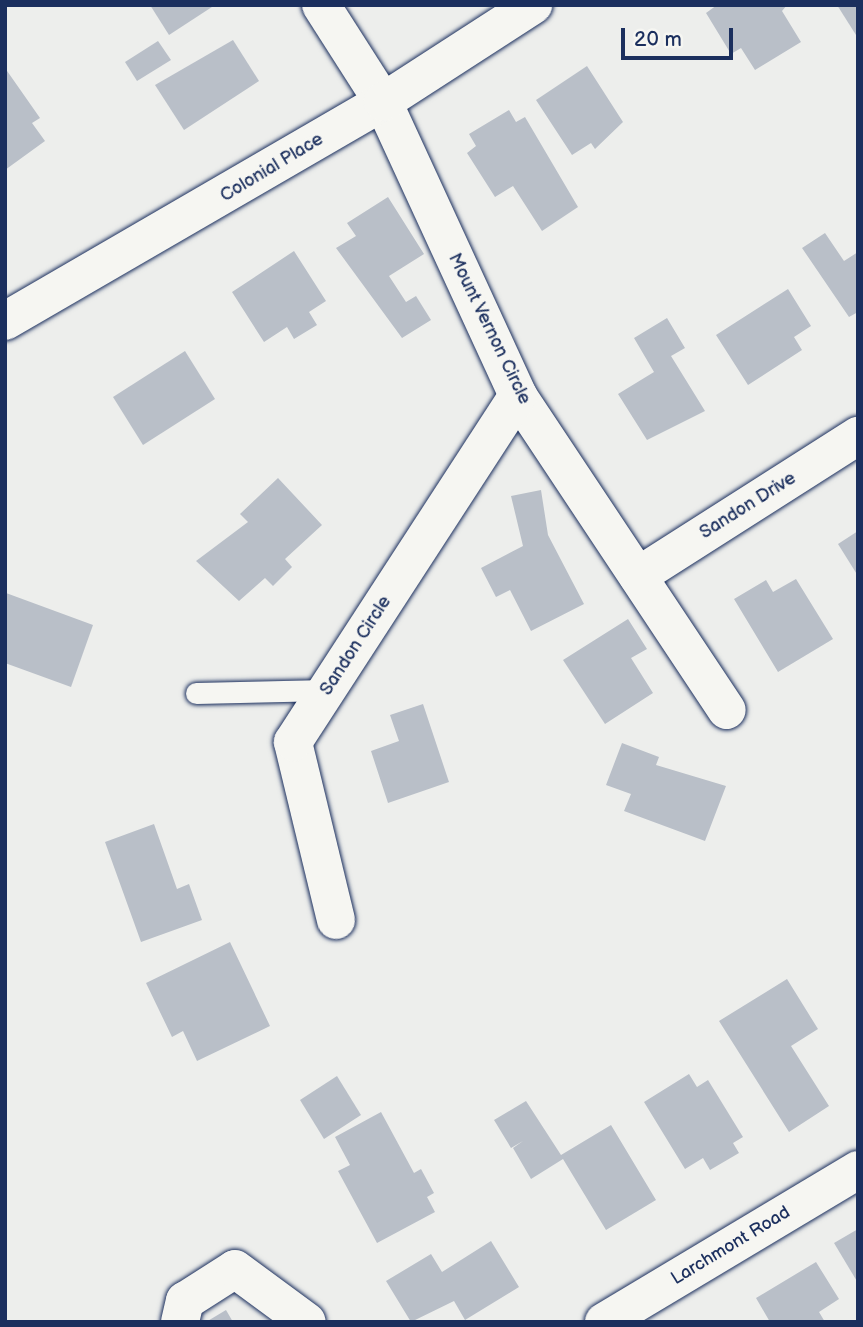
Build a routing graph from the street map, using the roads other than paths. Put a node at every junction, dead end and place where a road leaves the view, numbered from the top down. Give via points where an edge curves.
1 (321, 5) edge
2 (533, 5) edge
3 (383, 102) junction
4 (7, 322) edge
5 (518, 396) junction
6 (858, 436) edge
7 (638, 576) junction
8 (327, 690) junction
9 (196, 693) dead end
10 (727, 710) dead end
11 (336, 920) dead end
12 (858, 1170) edge
13 (180, 1322) edge
14 (307, 1322) edge
15 (604, 1322) edge

1 - 3 street, Mount Vernon Circle
2 - 3 street, Colonial Place
3 - 4 street, Colonial Place
3 - 5 street, Mount Vernon Circle
5 - 7 street, Mount Vernon Circle
5 - 8 street, Sandon Circle
6 - 7 street, Sandon Drive
7 - 10 street, Mount Vernon Circle
8 - 9 lane
8 - 11 street, Sandon Circle via 293,742
12 - 15 street, Larchmont Road
13 - 14 street via 185,1300 235,1269

